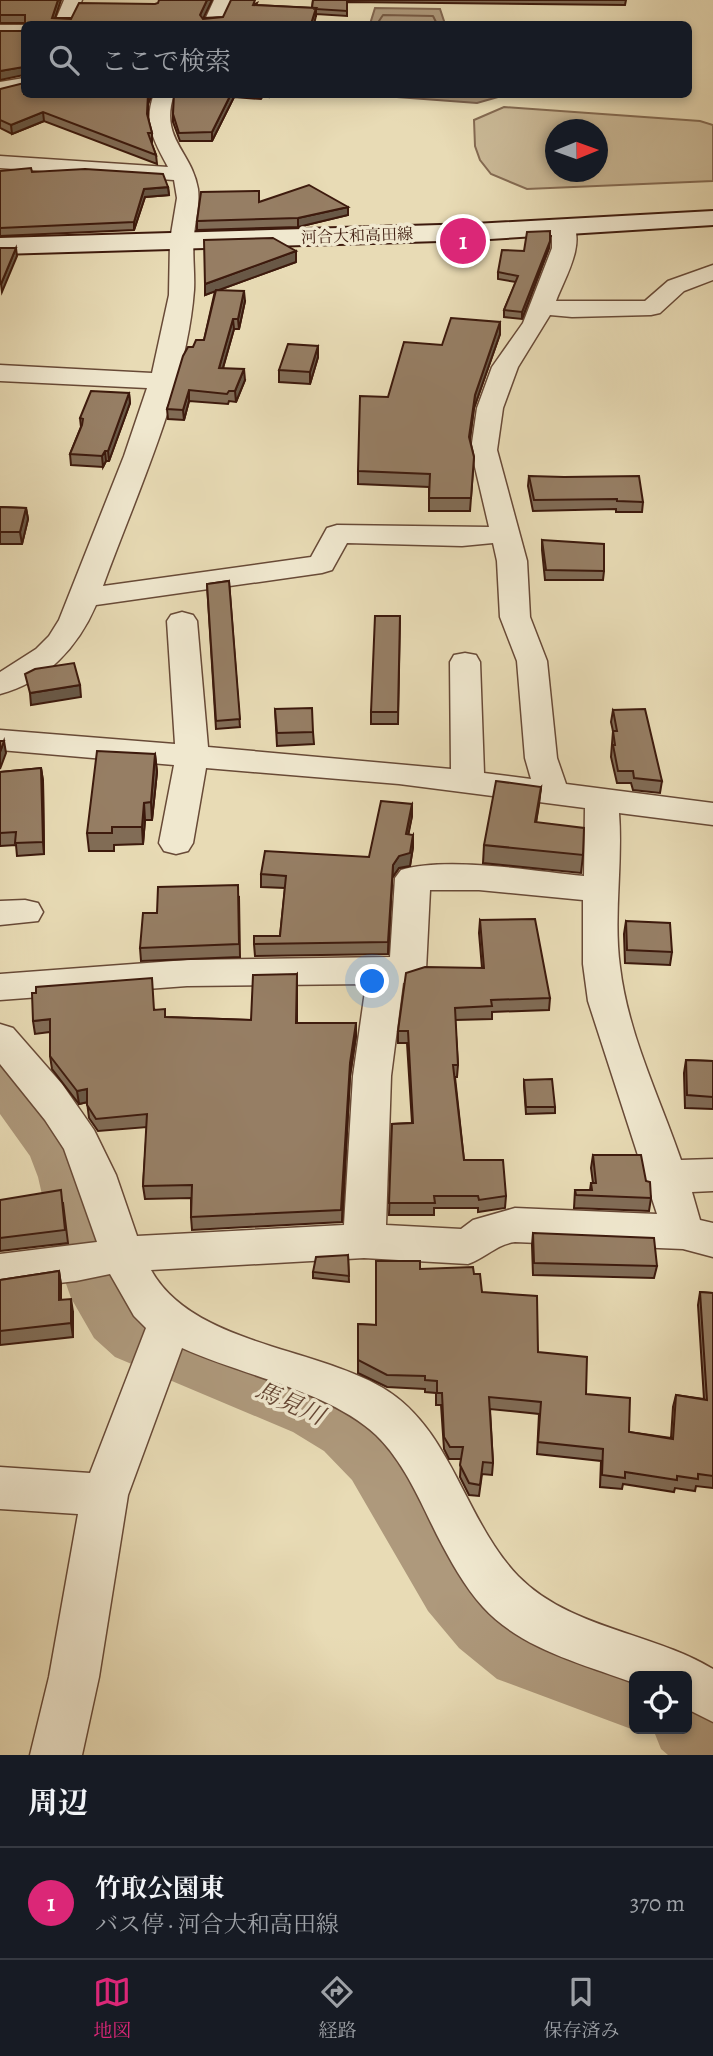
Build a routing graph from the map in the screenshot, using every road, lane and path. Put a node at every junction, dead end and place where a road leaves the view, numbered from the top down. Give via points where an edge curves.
1 (73, 0) edge
2 (223, 0) edge
3 (64, 21) edge
4 (213, 21) edge
5 (0, 31) edge
6 (21, 31) edge
7 (21, 84) edge
8 (0, 88) edge
9 (163, 98) edge
10 (11, 141) dead end
11 (0, 162) edge
12 (66, 166) junction
13 (180, 174) junction
14 (713, 218) edge
15 (563, 225) junction
16 (182, 242) junction
17 (0, 246) edge
18 (713, 272) edge
19 (542, 307) junction
20 (0, 373) edge
21 (161, 381) junction
22 (505, 534) junction
23 (83, 598) junction
24 (182, 621) dead end
25 (465, 662) dead end
26 (0, 684) edge
27 (0, 740) edge
28 (192, 756) junction
29 (468, 783) junction
30 (552, 794) junction
31 (601, 800) junction
32 (713, 814) edge
33 (176, 843) dead end
34 (601, 890) junction
35 (386, 970) junction
36 (0, 987) edge
37 (0, 1038) edge
38 (713, 1175) edge
39 (668, 1176) junction
40 (698, 1236) edge
41 (364, 1241) junction
42 (101, 1258) junction
43 (0, 1272) edge
44 (163, 1340) junction
45 (0, 1489) edge
46 (105, 1495) junction
47 (662, 1671) edge
48 (692, 1684) edge
49 (713, 1697) edge
50 (56, 1755) edge

1 - 3 street
2 - 4 street
5 - 6 street
7 - 8 street
9 - 13 street via 159,130
10 - 12 street
11 - 12 street
12 - 13 street
13 - 16 street via 188,197
14 - 15 main road, 河合大和高田線
15 - 16 main road, 河合大和高田線
15 - 19 street via 564,248
16 - 17 main road, 河合大和高田線
16 - 21 street via 181,302
18 - 19 street via 676,286 651,308
19 - 22 street via 505,367 486,422 485,462
20 - 21 street
21 - 23 street
22 - 23 street via 337,534 322,564
22 - 30 street via 512,561 515,617 532,661 541,758
23 - 26 street via 72,624 50,653
24 - 28 street
25 - 29 street
27 - 28 street
28 - 29 street
28 - 33 street
29 - 30 street
30 - 31 street
31 - 32 street
31 - 34 street
34 - 35 street via 479,878 413,878 408,970
34 - 39 street via 599,949 609,1012
35 - 36 street via 187,973
35 - 41 street via 372,1076
37 - 42 street via 66,1118 89,1160
38 - 39 street
39 - 40 street
40 - 41 street via 515,1225 488,1232 468,1247
41 - 42 street
42 - 43 street
42 - 44 street via 150,1304
44 - 46 street
44 - 47 street via 233,1350 373,1405 408,1439 480,1566 503,1593 537,1620 569,1637
45 - 46 street
46 - 50 street
48 - 49 street

